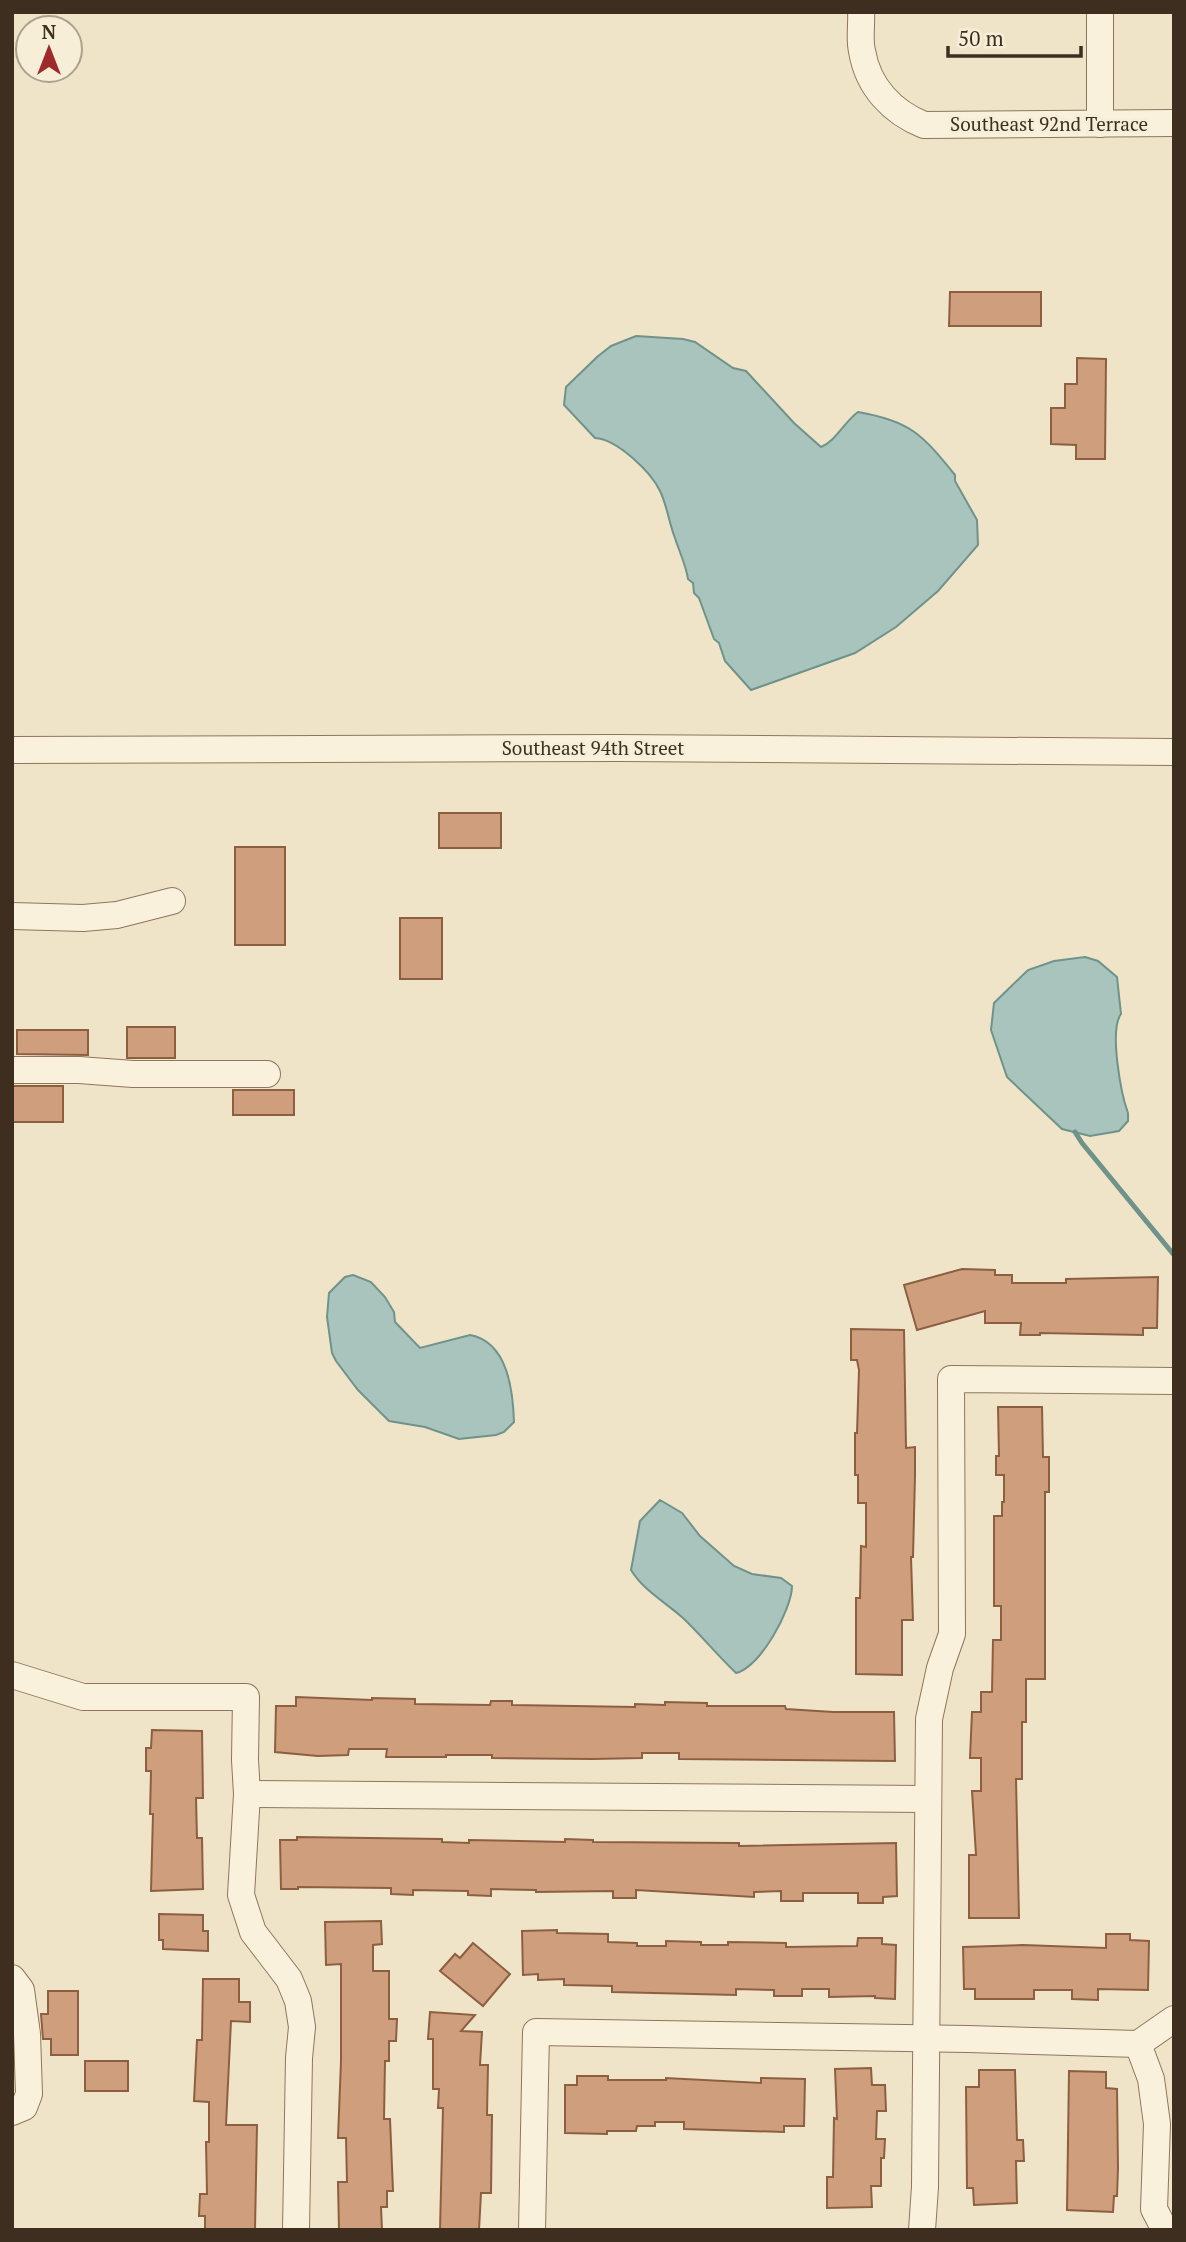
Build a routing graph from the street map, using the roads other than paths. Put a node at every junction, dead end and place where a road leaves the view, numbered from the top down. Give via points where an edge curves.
1 (862, 12) edge
2 (1100, 12) edge
3 (1174, 123) edge
4 (1100, 124) junction
5 (12, 750) edge
6 (1174, 752) edge
7 (172, 901) dead end
8 (12, 916) edge
9 (12, 1070) edge
10 (267, 1074) dead end
11 (1174, 1381) edge
12 (12, 1675) edge
13 (247, 1794) junction
14 (927, 1799) junction
15 (12, 1978) edge
16 (1174, 2019) edge
17 (927, 2040) junction
18 (1138, 2044) junction
19 (12, 2112) edge
20 (296, 2230) edge
21 (532, 2230) edge
22 (922, 2230) edge
23 (1165, 2230) edge

1 - 4 street, Southeast 92nd Terrace via 862,51 877,89 904,117 924,125
2 - 4 street
3 - 4 street, Southeast 92nd Terrace
5 - 6 street, Southeast 94th Street
7 - 8 street via 117,915
9 - 10 street
11 - 14 street via 951,1379 952,1634 929,1719
12 - 13 street via 83,1697 246,1697
13 - 14 street
13 - 20 street via 242,1895 253,1932 289,1979 302,2027
14 - 17 street
15 - 19 street via 21,1990 29,2094 24,2107
16 - 18 street
17 - 18 street
17 - 21 street via 536,2032
17 - 22 street
18 - 23 street via 1151,2079 1157,2124 1154,2209

